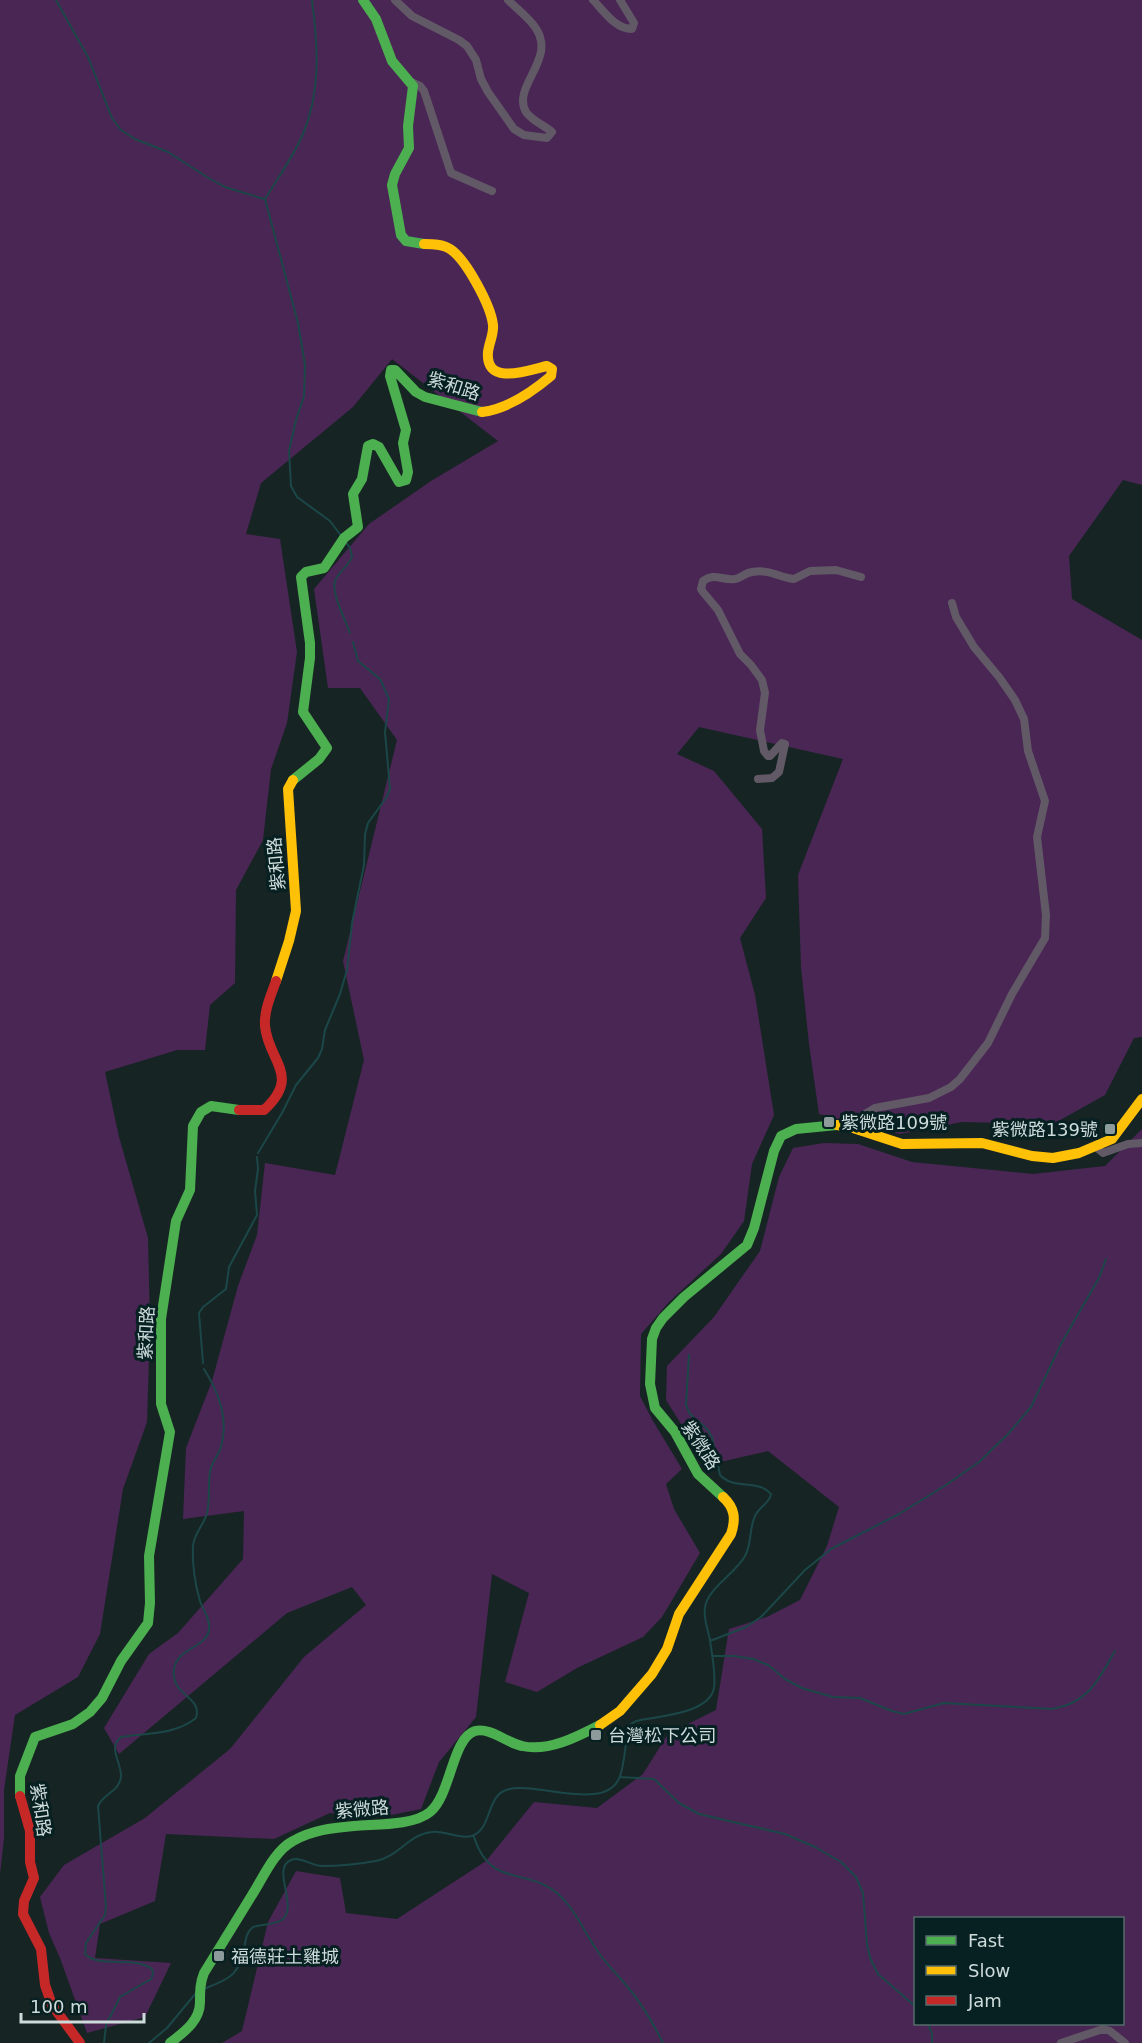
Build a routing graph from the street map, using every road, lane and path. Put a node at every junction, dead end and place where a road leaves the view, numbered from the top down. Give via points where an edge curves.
1 (363, 0) edge
2 (395, 0) edge
3 (508, 0) edge
4 (593, 0) edge
5 (620, 0) edge
6 (411, 82) junction
7 (492, 191) dead end
8 (861, 577) dead end
9 (952, 603) dead end
10 (758, 779) dead end
11 (1142, 1099) edge
12 (850, 1127) junction
13 (1142, 1143) edge
14 (1096, 1147) junction
15 (80, 2043) edge
16 (170, 2043) edge
17 (1061, 2043) edge
18 (1125, 2043) edge

1 - 6 street via 376,19 392,61
2 - 3 street via 412,16 467,46 488,92 514,129 524,135 547,138 552,132 528,114 523,103 525,89 541,57 538,34
4 - 5 street via 618,24 632,29 634,23
6 - 7 street via 424,91 451,173
6 - 15 street, 紫和路 via 409,148 392,185 401,235 412,243 449,248 458,256 491,312 494,329 488,358 493,368 507,375 547,366 552,372 529,394 480,412 425,397 391,370 406,430 403,447 407,477 399,482 379,447 368,446 361,482 353,494 358,527 342,540 324,568 301,577 310,643 303,712 327,748 288,789 296,911 264,1019 283,1071 282,1081 273,1104 264,1110 216,1105 197,1116 193,1126 192,1178 176,1221 160,1335 161,1404 169,1441 149,1556 148,1623 90,1712 73,1724 35,1737 20,1776 34,1878 23,1914 41,1949 45,1985 52,2005
8 - 10 street via 836,570 810,571 794,579 764,571 735,579 716,576 703,582 703,592 765,687 760,730 764,751 770,756 785,744 779,772 772,778
9 - 12 street via 974,647 1015,700 1024,719 1028,751 1045,801 1037,837 1045,938 988,1043 960,1079 929,1098 874,1108
11 - 14 street, 紫微路 via 1112,1139
12 - 14 street, 紫微路 via 902,1144 982,1143 1043,1157 1065,1157
12 - 16 street, 紫微路 via 812,1127 781,1137 747,1245 684,1297 656,1328 651,1346 650,1384 655,1408 675,1432 698,1474 728,1502 735,1523 679,1614 667,1649 652,1674 620,1711 604,1723 562,1742 527,1748 488,1732 471,1732 459,1747 443,1795 420,1818 321,1829 283,1848 204,1973 200,2007 192,2025
13 - 14 street via 1103,1153
17 - 18 street via 1102,2029

